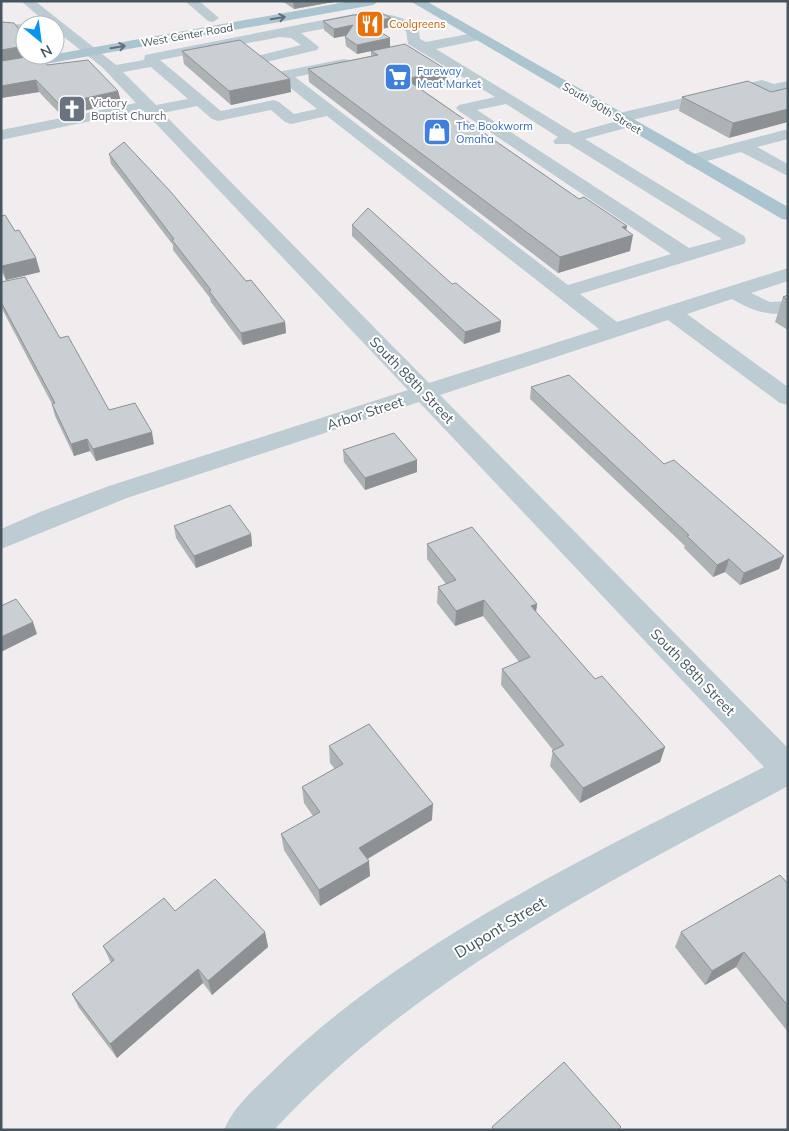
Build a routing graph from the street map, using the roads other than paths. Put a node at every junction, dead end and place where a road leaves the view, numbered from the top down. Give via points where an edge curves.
1 (28, 1) edge
2 (191, 1) edge
3 (304, 1) edge
4 (373, 1) edge
5 (416, 1) edge
6 (41, 15) edge
7 (214, 18) junction
8 (234, 26) junction
9 (1, 27) edge
10 (15, 28) edge
11 (307, 28) junction
12 (415, 32) junction
13 (280, 33) junction
14 (65, 34) edge
15 (397, 36) dead end
16 (479, 36) junction
17 (251, 38) junction
18 (321, 38) dead end
19 (65, 46) edge
20 (86, 47) junction
21 (424, 47) junction
22 (398, 52) edge
23 (15, 54) edge
24 (1, 56) edge
25 (352, 57) edge
26 (262, 59) junction
27 (154, 62) junction
28 (1, 68) edge
29 (112, 70) junction
30 (283, 75) junction
31 (788, 86) edge
32 (508, 99) junction
33 (200, 101) junction
34 (149, 108) junction
35 (329, 111) junction
36 (623, 121) junction
37 (788, 134) edge
38 (1, 135) edge
39 (571, 138) junction
40 (742, 146) junction
41 (526, 149) junction
42 (692, 160) junction
43 (788, 171) edge
44 (788, 215) edge
45 (686, 255) junction
46 (788, 274) edge
47 (565, 292) junction
48 (734, 292) junction
49 (788, 307) edge
50 (671, 312) junction
51 (615, 331) junction
52 (425, 394) junction
53 (788, 398) edge
54 (2, 537) edge
55 (788, 770) edge
56 (245, 1130) edge

1 - 6 street, South 88th Street
2 - 7 street
3 - 7 main road, West Center Road
8 -> 4 main road, West Center Road
5 - 16 main road, South 90th Street
7 - 20 main road, West Center Road
8 - 17 street
20 -> 8 main road, West Center Road
9 - 10 street
11 - 12 street via 380,17 397,19
11 - 13 street
11 - 18 street
12 - 15 street
12 - 21 street via 413,41
13 - 17 street
13 - 26 street via 294,34 312,47
14 - 20 street, South 88th Street
16 - 21 street
16 - 36 main road, South 90th Street
17 - 26 street
17 - 27 street via 150,58
19 - 20 main road, West Center Road
20 - 28 main road, West Center Road
20 - 29 street, South 88th Street
21 - 22 street
21 - 32 street
23 - 24 main road
25 - 30 street
26 - 30 street
27 - 29 street
27 - 33 street
29 - 34 street, South 88th Street
30 - 35 street
31 - 36 street via 773,89 762,84
32 - 39 street
32 - 41 street via 464,108
33 - 34 street
33 - 35 street via 218,116 274,105 291,119
34 - 38 street
34 - 52 street, South 88th Street
35 - 47 street
36 - 39 street
36 - 42 main road, South 90th Street
37 - 40 street
39 - 41 street
39 - 45 street via 737,240
40 - 42 street
40 - 43 street
41 - 45 street
42 - 44 main road, South 90th Street
45 - 47 street
46 - 48 street, Arbor Street
47 - 51 street
48 - 49 street via 762,306 773,309
48 - 50 street, Arbor Street
50 - 51 street, Arbor Street
50 - 53 street
51 - 52 street, Arbor Street
52 - 54 street, Arbor Street via 118,492
52 - 55 street, South 88th Street
55 - 56 street, Dupont Street via 555,893 451,956 337,1040

